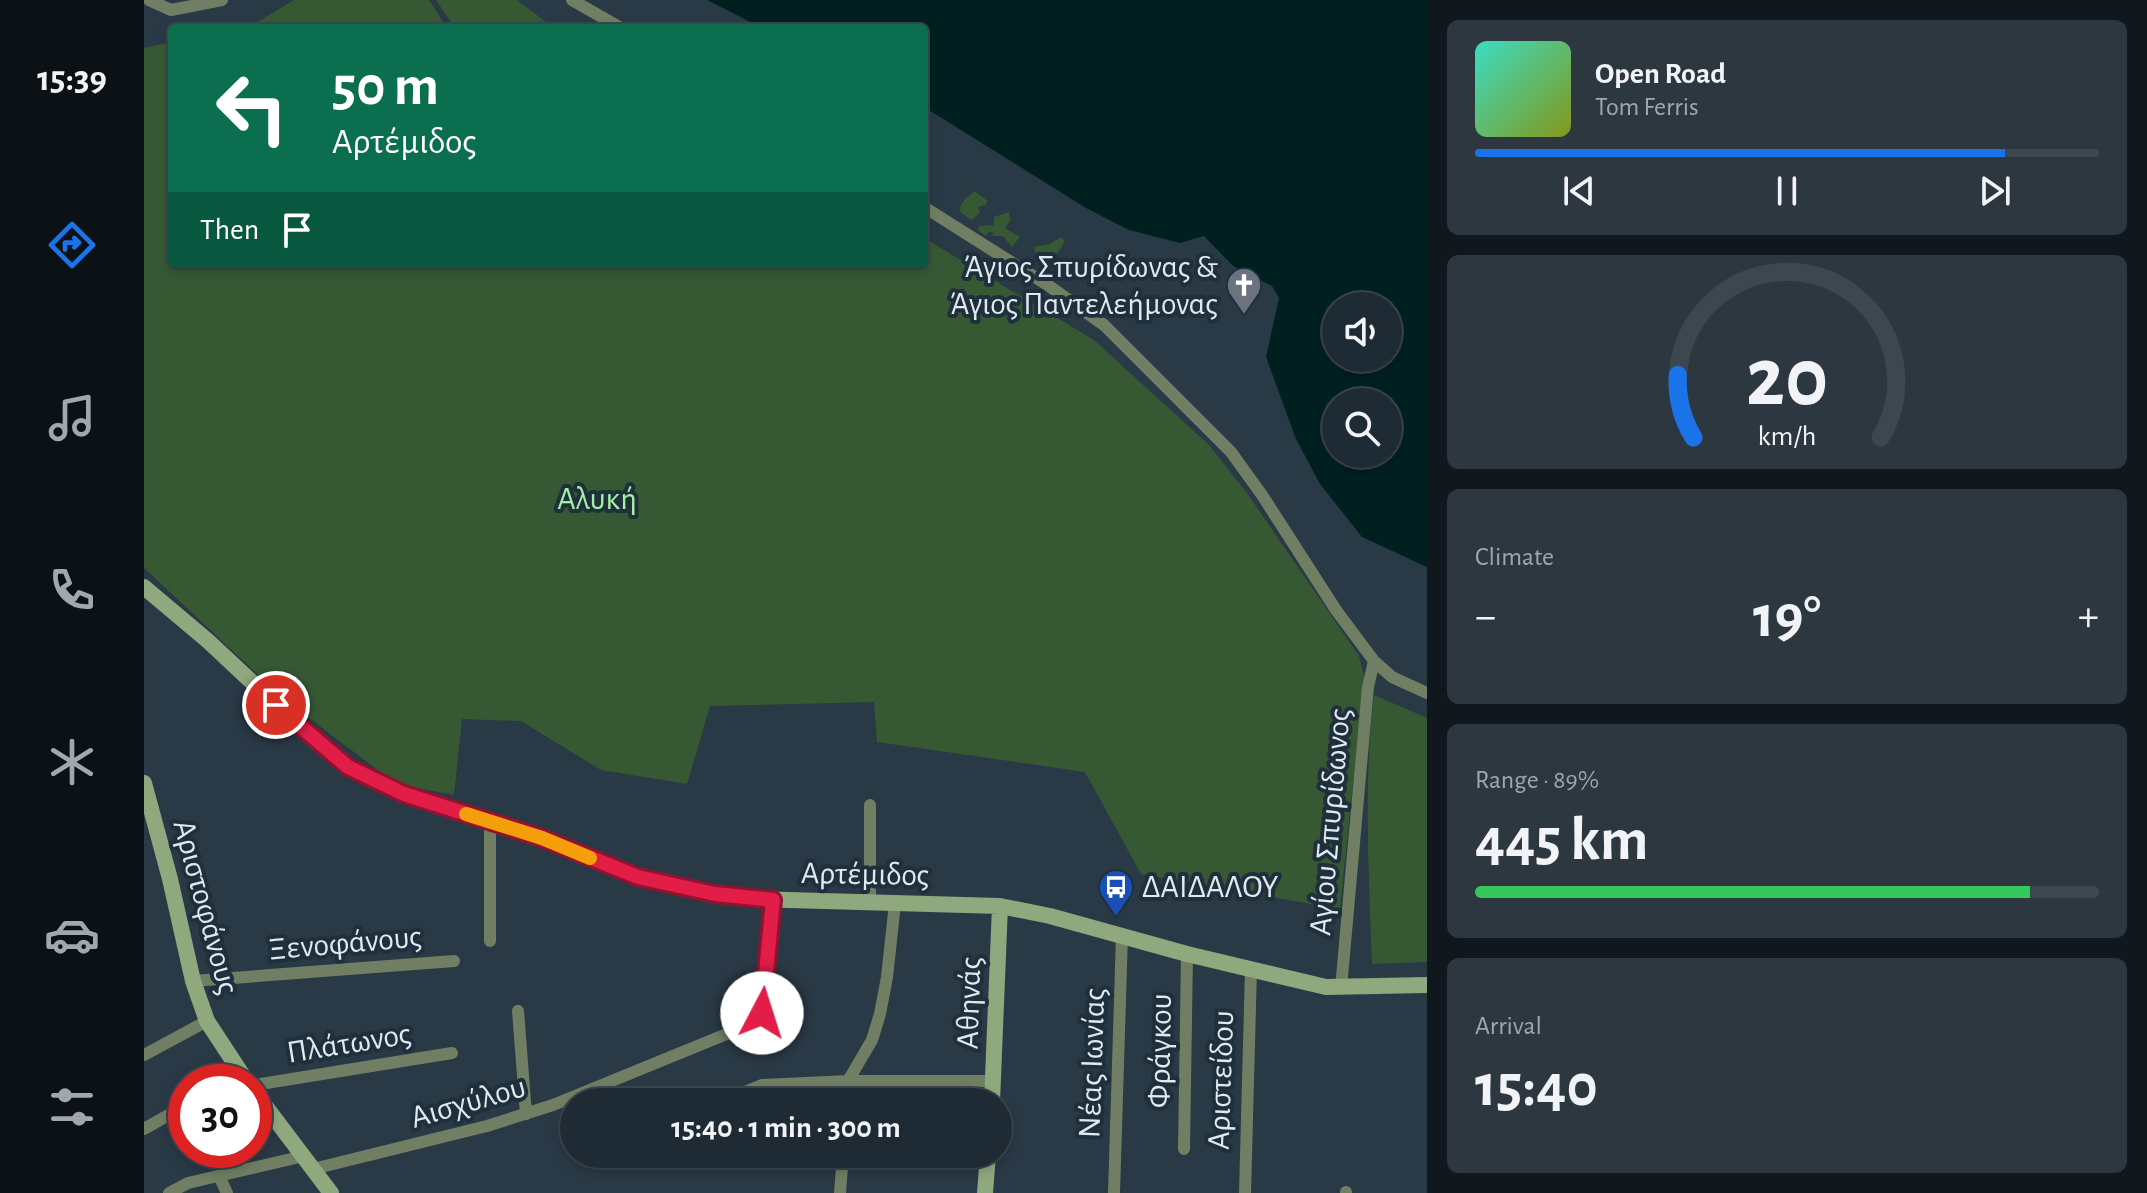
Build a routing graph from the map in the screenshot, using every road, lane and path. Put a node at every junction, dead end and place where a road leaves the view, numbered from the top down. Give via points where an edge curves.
1 (222, 0) edge
2 (572, 0) edge
3 (147, 1) edge
4 (614, 24) edge
5 (928, 210) edge
6 (144, 587) edge
7 (1374, 661) junction
8 (1427, 693) edge
9 (144, 783) edge
10 (870, 805) dead end
11 (490, 822) junction
12 (150, 829) edge
13 (773, 900) junction
14 (870, 902) junction
15 (895, 903) junction
16 (1000, 906) junction
17 (1122, 935) junction
18 (490, 941) dead end
19 (1187, 954) junction
20 (454, 961) dead end
21 (1251, 969) junction
22 (193, 981) junction
23 (1427, 985) edge
24 (1341, 988) junction
25 (518, 1011) dead end
26 (207, 1021) junction
27 (452, 1053) dead end
28 (144, 1055) edge
29 (235, 1064) edge
30 (848, 1081) junction
31 (994, 1081) junction
32 (272, 1085) edge
33 (755, 1088) edge
34 (848, 1088) edge
35 (993, 1088) edge
36 (272, 1113) edge
37 (526, 1114) junction
38 (168, 1115) edge
39 (144, 1129) edge
40 (1184, 1149) dead end
41 (308, 1163) junction
42 (842, 1168) edge
43 (987, 1168) edge
44 (220, 1178) junction
45 (169, 1193) edge
46 (227, 1193) edge
47 (331, 1193) edge
48 (840, 1193) edge
49 (985, 1193) edge
50 (1114, 1193) edge
51 (1245, 1193) edge

1 - 3 street via 171,10
2 - 4 street
5 - 7 street via 1086,310 1215,434
6 - 11 main road, Αρτέμιδος via 356,772
7 - 8 street via 1392,677
7 - 24 street, Αγίου Σπυρίδωνος
9 - 12 main road, Αριστοφάνους
10 - 14 street
11 - 13 main road, Αρτέμιδος via 638,877
11 - 18 street
12 - 22 main road, Αριστοφάνους
13 - 14 main road, Αρτέμιδος
13 - 37 street, Αισχύλου via 762,1013 756,1022
14 - 15 main road, Αρτέμιδος
15 - 16 main road, Αρτέμιδος
15 - 30 street via 880,1014
16 - 17 main road, Αρτέμιδος
16 - 31 main road, Αθηνάς
17 - 19 main road, Αρτέμιδος
17 - 50 street, Νέας Ιωνίας
19 - 21 main road, Αρτέμιδος
19 - 40 street, Φράγκου
20 - 22 street, Ξενοφάνους
21 - 24 main road, Αρτέμιδος
21 - 51 street, Αριστείδου
22 - 26 main road, Αριστοφάνους
23 - 24 main road, Αρτέμιδος
25 - 37 street
26 - 28 street
26 - 29 main road, Αριστοφάνους
27 - 32 street, Πλάτωνος
30 - 31 street
30 - 33 street
30 - 34 street
31 - 35 main road, Αθηνάς
36 - 41 main road
37 - 41 street, Αισχύλου via 420,1144
38 - 39 street
41 - 44 street, Αισχύλου
41 - 47 main road
42 - 48 street
43 - 49 main road
44 - 45 street, Αισχύλου via 188,1183
44 - 46 street

